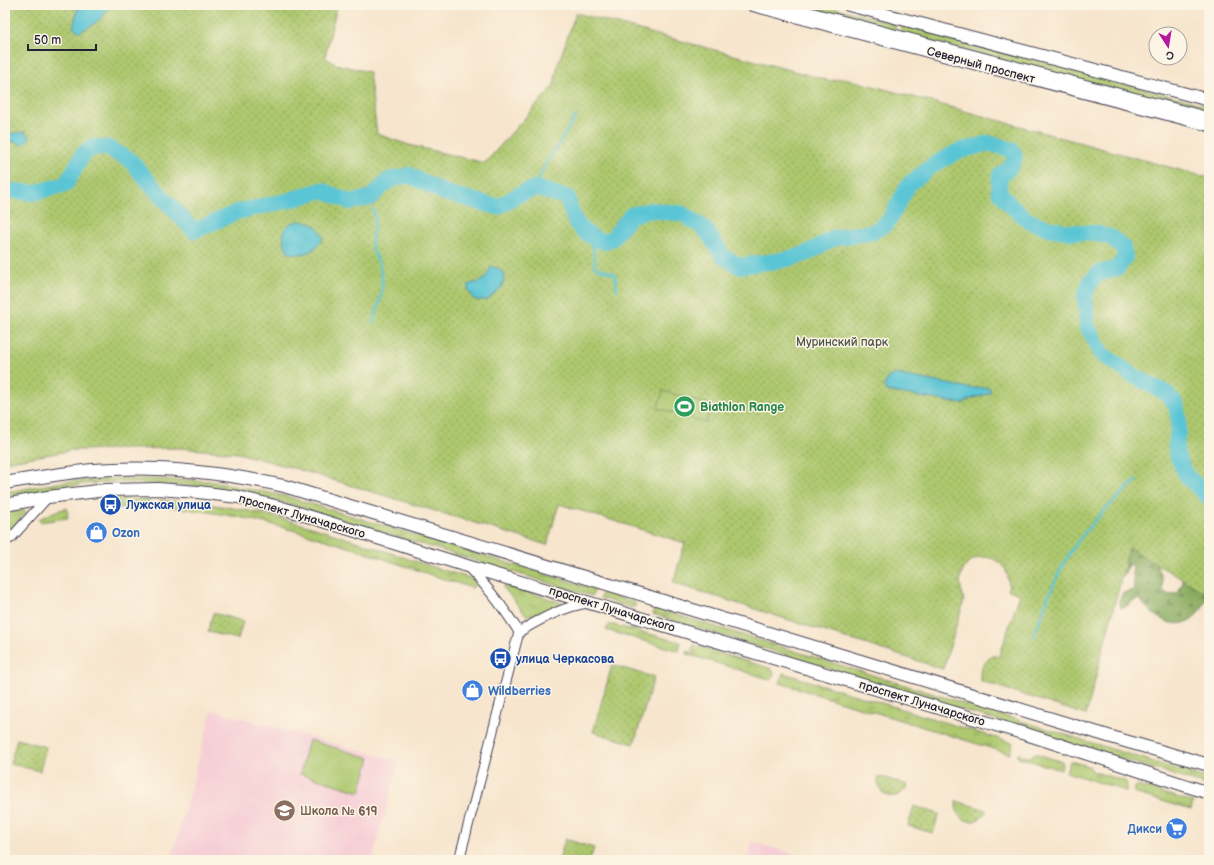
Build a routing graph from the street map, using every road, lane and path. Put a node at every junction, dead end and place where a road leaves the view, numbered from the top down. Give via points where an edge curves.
1 (753, 5) edge
2 (784, 5) edge
3 (849, 5) edge
4 (1209, 100) edge
5 (1209, 117) edge
6 (1209, 125) edge
7 (5, 483) edge
8 (48, 497) junction
9 (5, 504) edge
10 (5, 541) edge
11 (467, 566) junction
12 (651, 598) junction
13 (590, 602) junction
14 (645, 619) junction
15 (519, 632) junction
16 (1209, 765) edge
17 (1209, 793) edge
18 (459, 860) edge

1 - 6 main road, Северный проспект
2 - 5 street, Северный проспект
3 - 4 main road, Северный проспект
7 - 12 main road, проспект Луначарского via 67,473 122,469 197,471 244,477 284,486
8 - 9 main road, проспект Луначарского
8 - 10 street via 11,538
8 - 11 main road, проспект Луначарского via 106,490 158,489 238,497 279,507
11 - 13 main road, проспект Луначарского
11 - 15 street via 495,597
12 - 14 main road
12 - 16 main road, проспект Луначарского
13 - 14 main road, проспект Луначарского
13 - 15 street via 569,607
14 - 17 main road, проспект Луначарского via 1032,736
15 - 18 street

